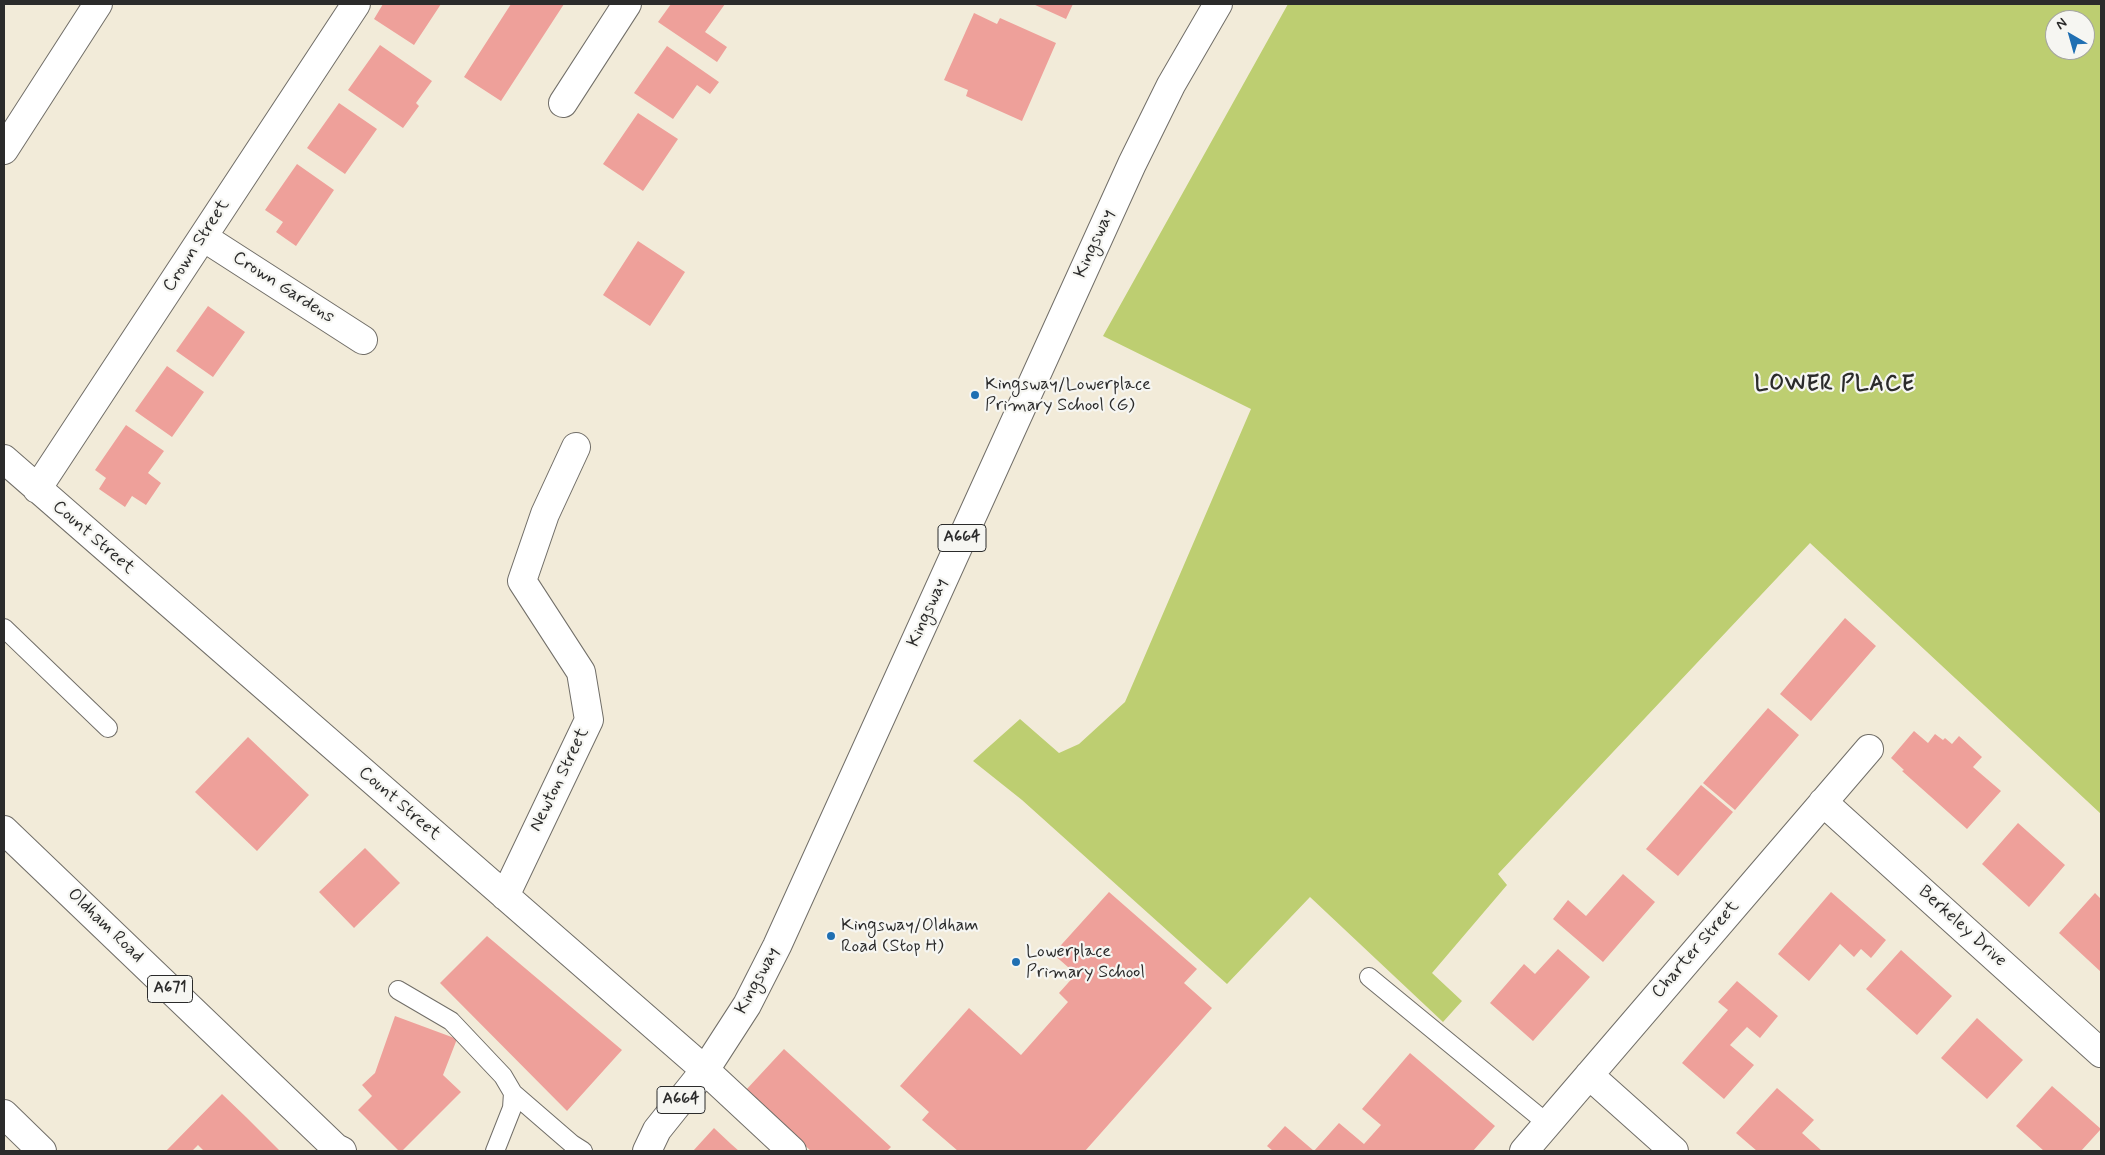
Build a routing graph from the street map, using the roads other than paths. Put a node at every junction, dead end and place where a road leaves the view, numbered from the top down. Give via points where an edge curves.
1 (98, 4) edge
2 (356, 4) edge
3 (627, 4) edge
4 (1218, 4) edge
5 (563, 103) dead end
6 (4, 150) edge
7 (203, 237) junction
8 (363, 340) dead end
9 (576, 447) dead end
10 (4, 459) edge
11 (37, 489) junction
12 (4, 628) edge
13 (108, 728) dead end
14 (1868, 749) dead end
15 (1823, 802) junction
16 (4, 830) edge
17 (505, 896) junction
18 (1369, 977) dead end
19 (398, 990) dead end
20 (2101, 1053) edge
21 (705, 1070) junction
22 (1589, 1075) junction
23 (513, 1093) junction
24 (4, 1114) edge
25 (1548, 1124) junction
26 (652, 1140) edge
27 (338, 1150) edge
28 (42, 1151) edge
29 (495, 1151) edge
30 (583, 1151) edge
31 (626, 1151) edge
32 (792, 1151) edge
33 (1524, 1151) edge
34 (1674, 1151) edge

1 - 6 main road
2 - 7 main road, Crown Street
3 - 5 main road
4 - 21 main road, Kingsway / A664 via 1171,85 1132,164 777,946 747,1005
7 - 8 main road, Crown Gardens
7 - 11 main road, Crown Street
9 - 17 main road, Newton Street via 545,514 522,581 581,672 589,720
10 - 11 main road, Count Street
11 - 17 main road, Count Street
12 - 13 lane
14 - 15 main road, Charter Street
15 - 20 main road, Berkeley Drive
15 - 22 main road, Charter Street
16 - 27 main road, Oldham Road / A671
17 - 21 main road, Count Street
18 - 25 lane
19 - 23 lane via 451,1021 503,1076
21 - 26 main road, Kingsway / A664
21 - 32 main road, Count Street
22 - 25 main road, Charter Street
22 - 34 main road
23 - 29 lane via 512,1108
23 - 30 lane
24 - 28 main road
25 - 33 main road, Charter Street
26 - 31 main road, Kingsway / A664

